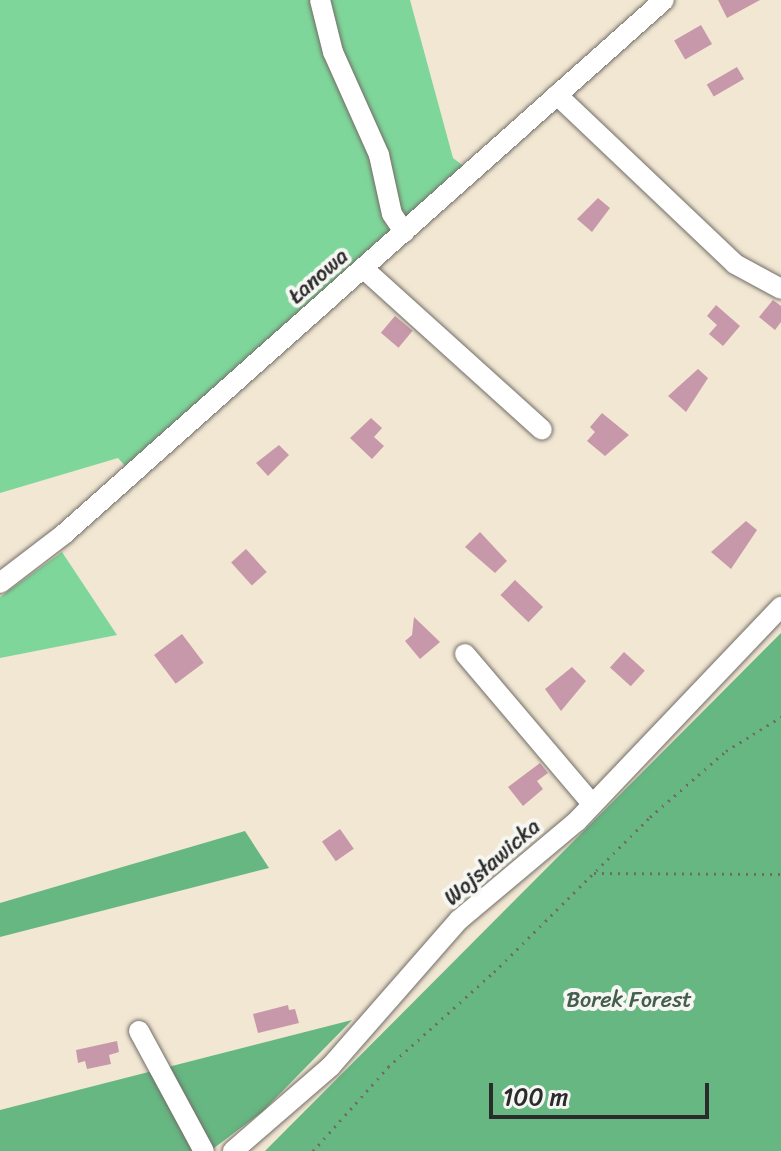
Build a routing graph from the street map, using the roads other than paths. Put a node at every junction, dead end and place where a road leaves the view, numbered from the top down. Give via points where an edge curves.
1 (320, 0) edge
2 (664, 0) edge
3 (557, 95) junction
4 (404, 232) junction
5 (363, 268) junction
6 (781, 289) edge
7 (542, 430) dead end
8 (0, 583) edge
9 (781, 607) edge
10 (465, 654) dead end
11 (592, 804) junction
12 (139, 1031) dead end
13 (204, 1151) edge
14 (233, 1151) edge

1 - 4 street via 333,52 379,155 392,214
2 - 3 street, Łanowa
3 - 4 street, Łanowa
3 - 6 street via 735,264
4 - 5 street, Łanowa
5 - 7 street
5 - 8 street, Łanowa via 64,534
9 - 11 street, Wojsławicka
10 - 11 street
11 - 14 street, Wojsławicka via 459,920 331,1066
12 - 13 street

